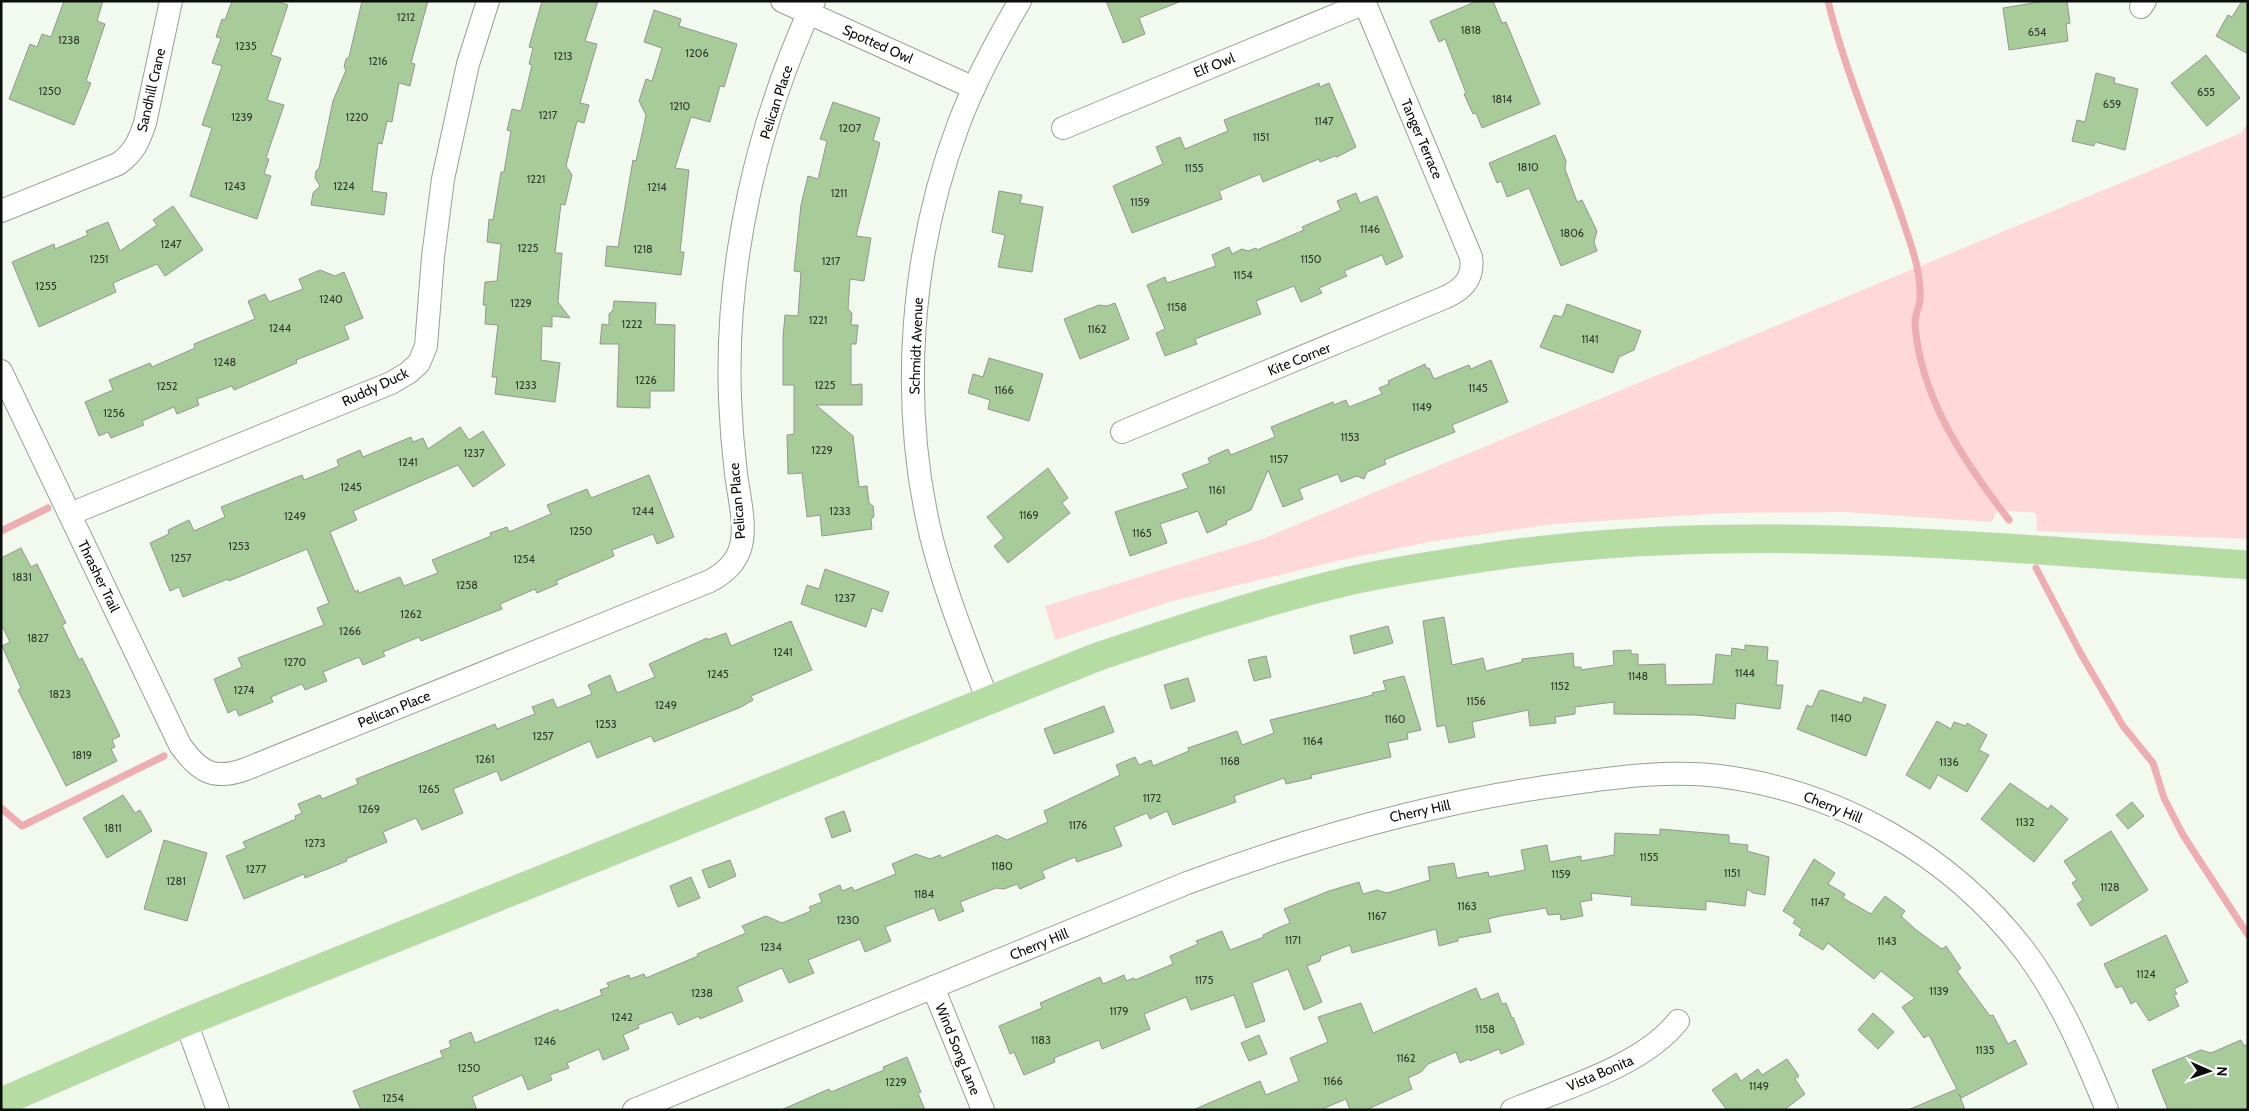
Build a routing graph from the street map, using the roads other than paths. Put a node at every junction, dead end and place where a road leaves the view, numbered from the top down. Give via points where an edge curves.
1 (171, 1) edge
2 (488, 1) edge
3 (782, 1) edge
4 (1020, 1) edge
5 (1365, 2) edge
6 (811, 7) edge
7 (974, 88) junction
8 (1063, 128) dead end
9 (1, 211) edge
10 (1469, 277) joint
11 (1, 371) edge
12 (1122, 432) dead end
13 (70, 514) junction
14 (2248, 565) edge
15 (988, 700) junction
16 (209, 773) joint
17 (933, 987) junction
18 (1678, 1021) dead end
19 (186, 1022) junction
20 (1, 1102) edge
21 (218, 1110) edge
22 (634, 1110) edge
23 (983, 1110) edge
24 (1512, 1110) edge
25 (2107, 1110) edge

1 - 9 street, Sandhill Crane via 145,123 132,154 118,164
2 - 13 street, Ruddy Duck via 468,64 448,153 433,257 427,338 419,363 391,383
3 - 6 street, Spotted Owl
4 - 7 street, Schmidt Avenue
5 - 8 street, Elf Owl
5 - 10 street, Tanger Terrace via 1471,257
6 - 7 street, Spotted Owl
6 - 16 street, Pelican Place via 771,114 742,236 729,372 742,537 729,568 710,581 246,769 228,774
7 - 15 street, Schmidt Avenue via 959,123 932,214 918,296 913,387 916,446 931,536 954,610
10 - 12 street, Kite Corner via 1460,290 1446,297
11 - 13 street, Thrasher Trail
13 - 16 street, Thrasher Trail via 180,745 198,767
14 - 15 main road via 1830,539 1648,541 1565,548 1489,557 1350,581 1222,616 1097,657
15 - 19 main road
17 - 22 street, Cherry Hill
17 - 23 street, Wind Song Lane
17 - 25 street, Cherry Hill via 1259,856 1382,819 1471,799 1604,779 1674,774 1716,776 1772,786 1830,805 1898,838 1956,879 1988,908 2042,975 2068,1020
18 - 24 street, Vista Bonita via 1655,1046 1632,1060
19 - 20 main road
19 - 21 street

